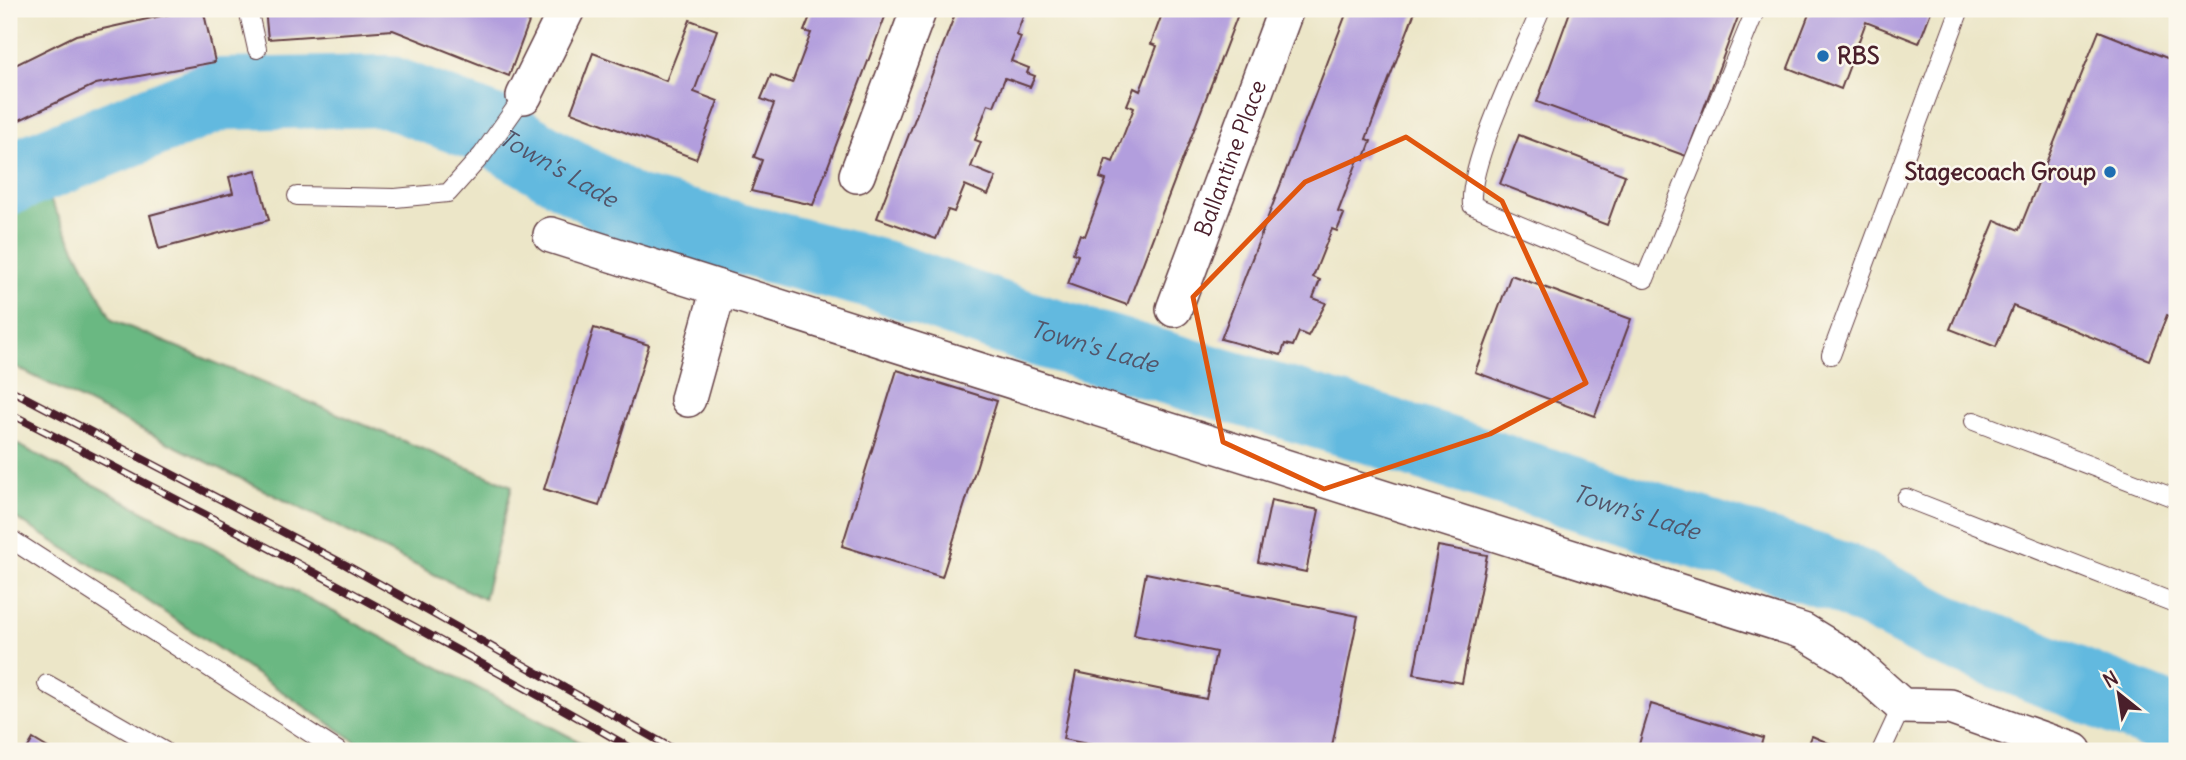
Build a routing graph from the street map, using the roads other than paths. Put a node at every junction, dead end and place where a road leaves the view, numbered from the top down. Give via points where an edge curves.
1 (248, 9) edge
2 (566, 9) edge
3 (919, 9) edge
4 (1286, 9) edge
5 (1541, 9) edge
6 (1756, 9) edge
7 (1960, 9) edge
8 (257, 49) dead end
9 (515, 107) joint
10 (858, 175) dead end
11 (297, 196) dead end
12 (551, 235) dead end
13 (719, 288) junction
14 (1174, 309) dead end
15 (1830, 355) dead end
16 (688, 399) dead end
17 (1974, 421) dead end
18 (1906, 498) dead end
19 (2177, 499) edge
20 (9, 538) edge
21 (2177, 604) edge
22 (47, 684) dead end
23 (1902, 706) junction
24 (164, 751) edge
25 (338, 751) edge
26 (1881, 751) edge
27 (2074, 751) edge

1 - 8 lane
2 - 9 street
3 - 10 street
4 - 14 street, Ballantine Place
5 - 6 lane via 1486,144 1471,189 1472,205 1645,279
7 - 15 lane
9 - 11 lane via 482,155 448,192 395,198
12 - 13 street
13 - 16 street
13 - 23 street via 1803,631 1852,661
17 - 19 lane
18 - 21 lane
20 - 25 lane
22 - 24 lane
23 - 26 lane
23 - 27 street via 1950,707

